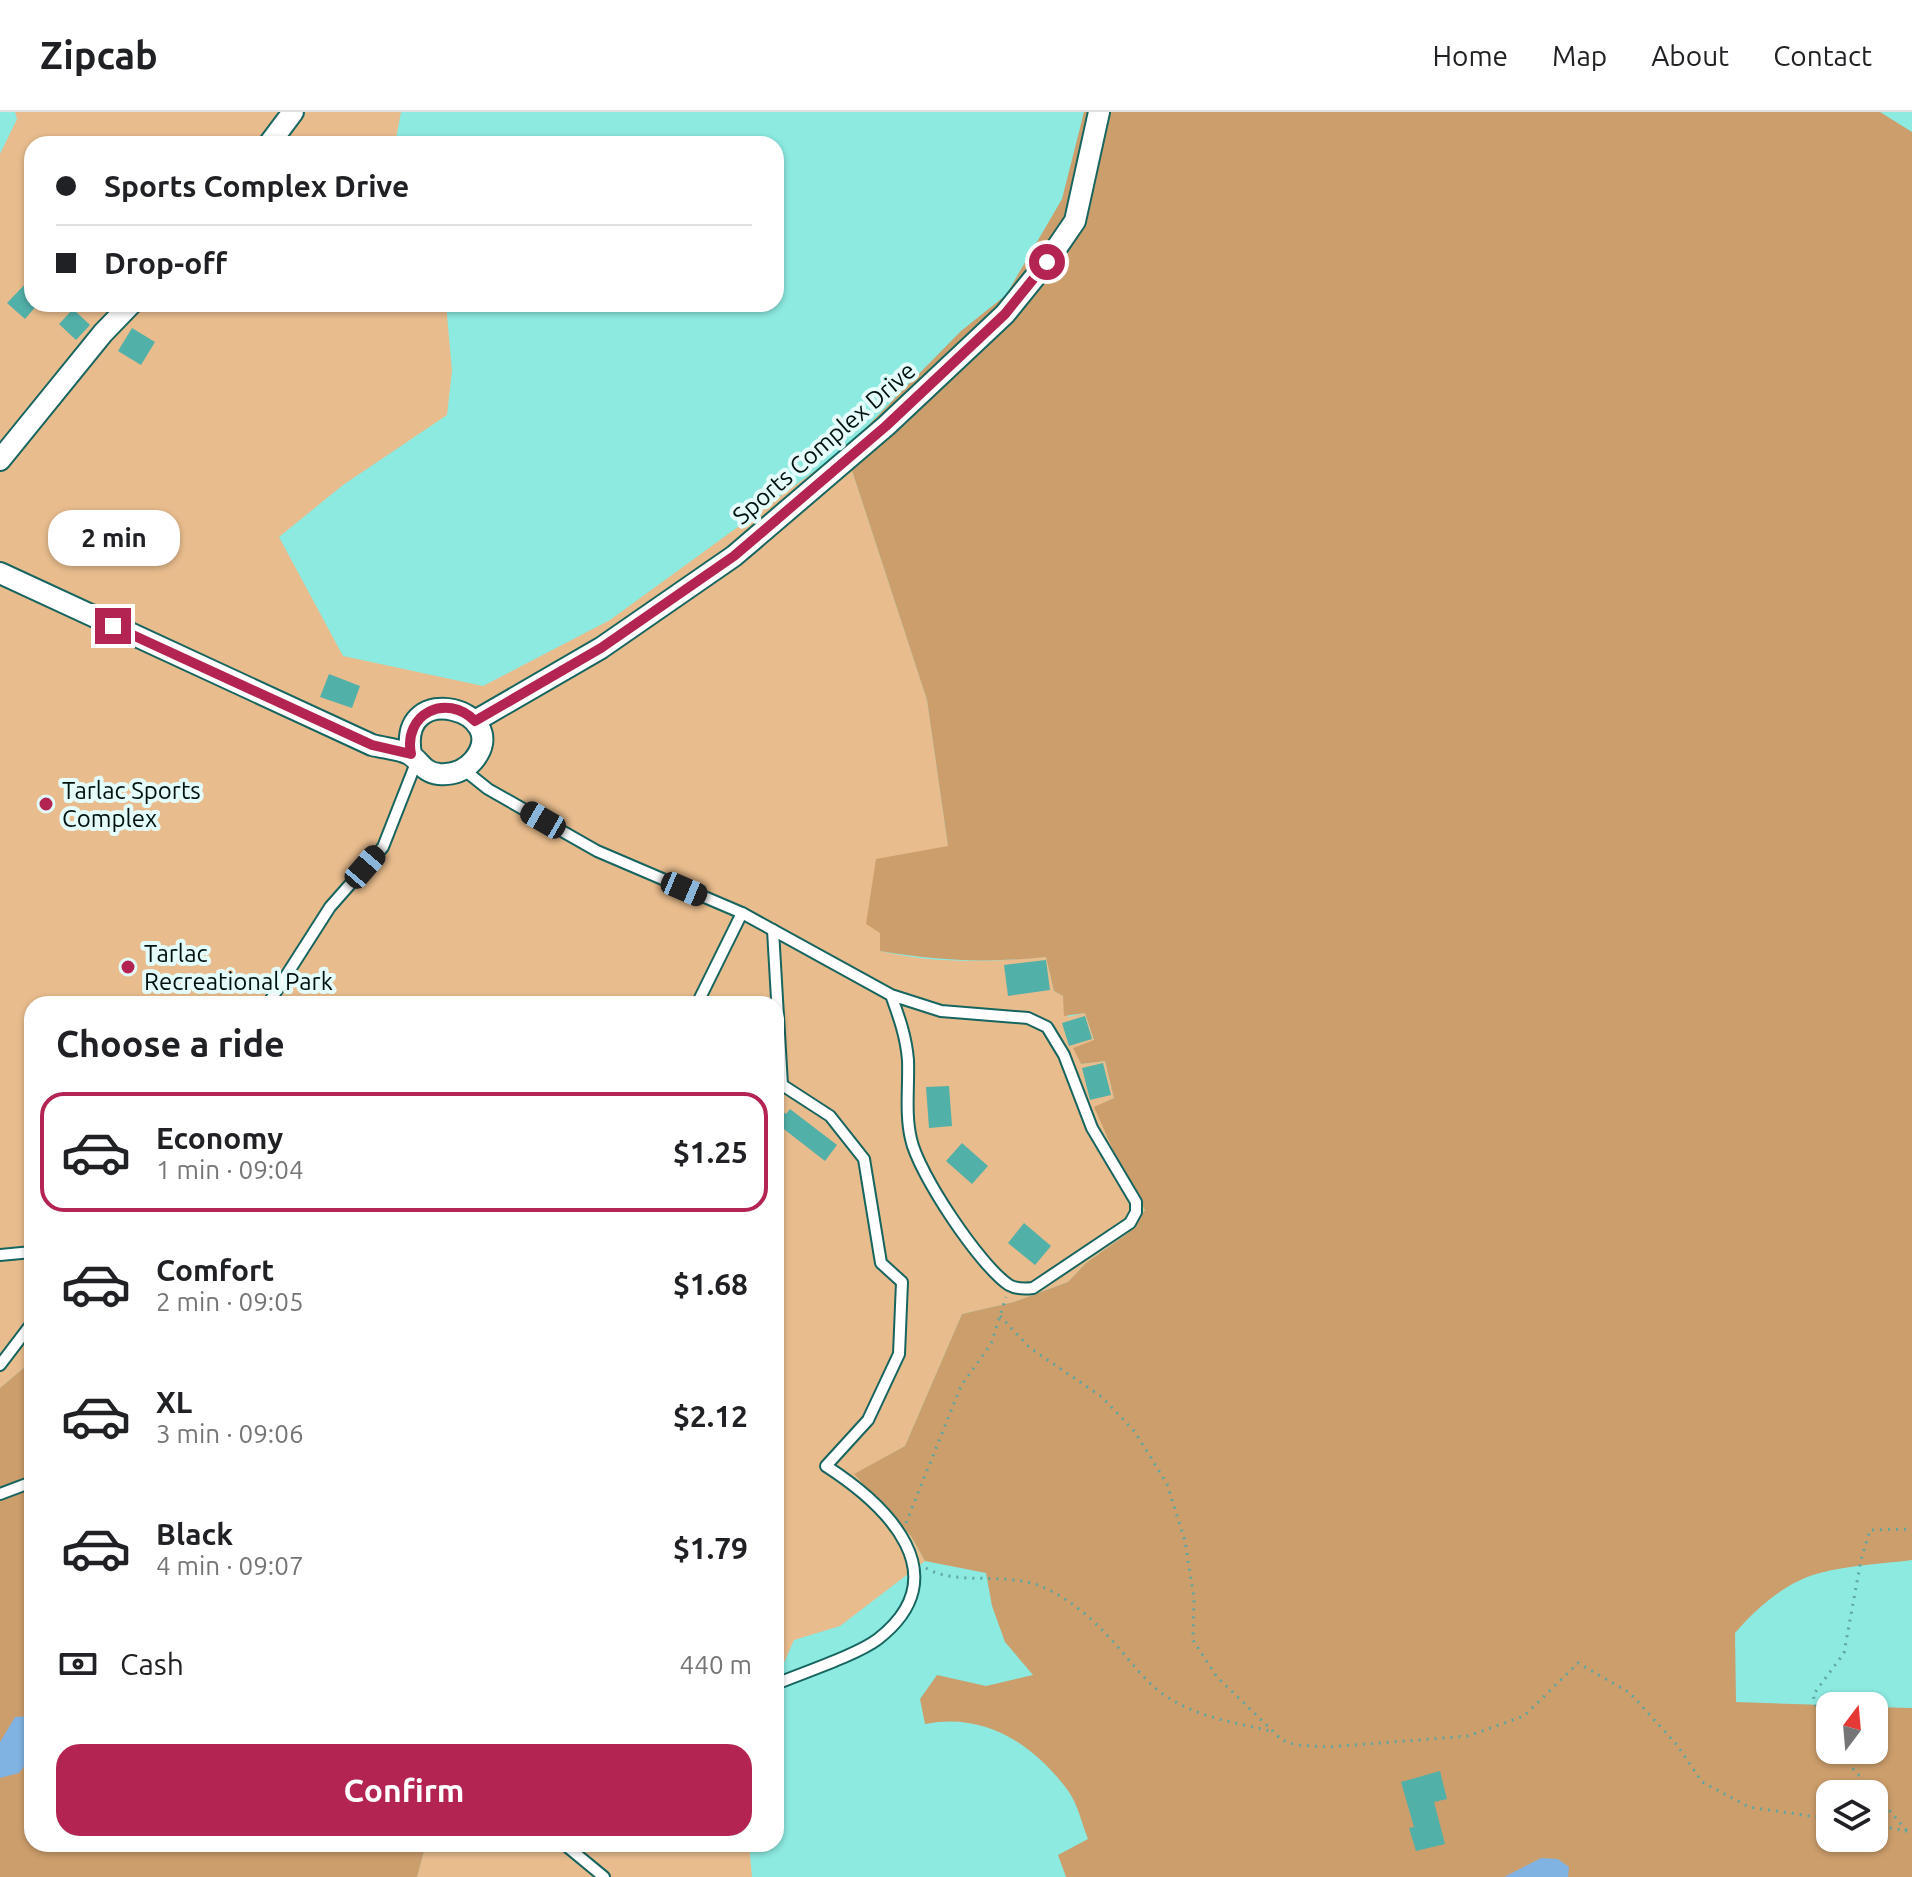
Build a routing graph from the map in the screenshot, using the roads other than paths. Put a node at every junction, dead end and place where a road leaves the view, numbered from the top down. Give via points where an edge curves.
1 (293, 112) edge
2 (1099, 112) edge
3 (275, 136) edge
4 (123, 312) edge
5 (0, 460) edge
6 (0, 573) edge
7 (475, 721) junction
8 (414, 758) junction
9 (463, 769) junction
10 (742, 913) junction
11 (773, 930) junction
12 (891, 995) junction
13 (273, 996) edge
14 (701, 996) edge
15 (776, 996) edge
16 (784, 1086) edge
17 (24, 1253) edge
18 (0, 1255) edge
19 (24, 1334) edge
20 (0, 1365) edge
21 (24, 1485) edge
22 (0, 1494) edge
23 (784, 1681) edge
24 (574, 1852) edge
25 (604, 1877) edge

1 - 3 street
2 - 7 street, Sports Complex Drive via 1075,221 1005,314 886,426 734,556 601,648
4 - 5 street
6 - 8 street via 372,745
7 - 8 street via 456,709 427,712 413,726 409,745
7 - 9 street via 480,747
8 - 9 street via 434,773
8 - 13 lane via 383,847 330,907
9 - 10 lane via 488,789 597,851
10 - 11 lane
10 - 14 lane
11 - 12 lane
11 - 15 lane
12 - 12 lane via 941,1011 1028,1018 1047,1027 1064,1055 1092,1128 1136,1202 1130,1223 1033,1288 1010,1286 981,1256 923,1172 911,1140 906,1044
16 - 23 lane via 830,1116 864,1159 881,1263 902,1282 899,1354 868,1420 826,1466 854,1484 891,1522 914,1561 904,1616 875,1641
17 - 18 lane
19 - 20 lane
21 - 22 lane
24 - 25 lane

